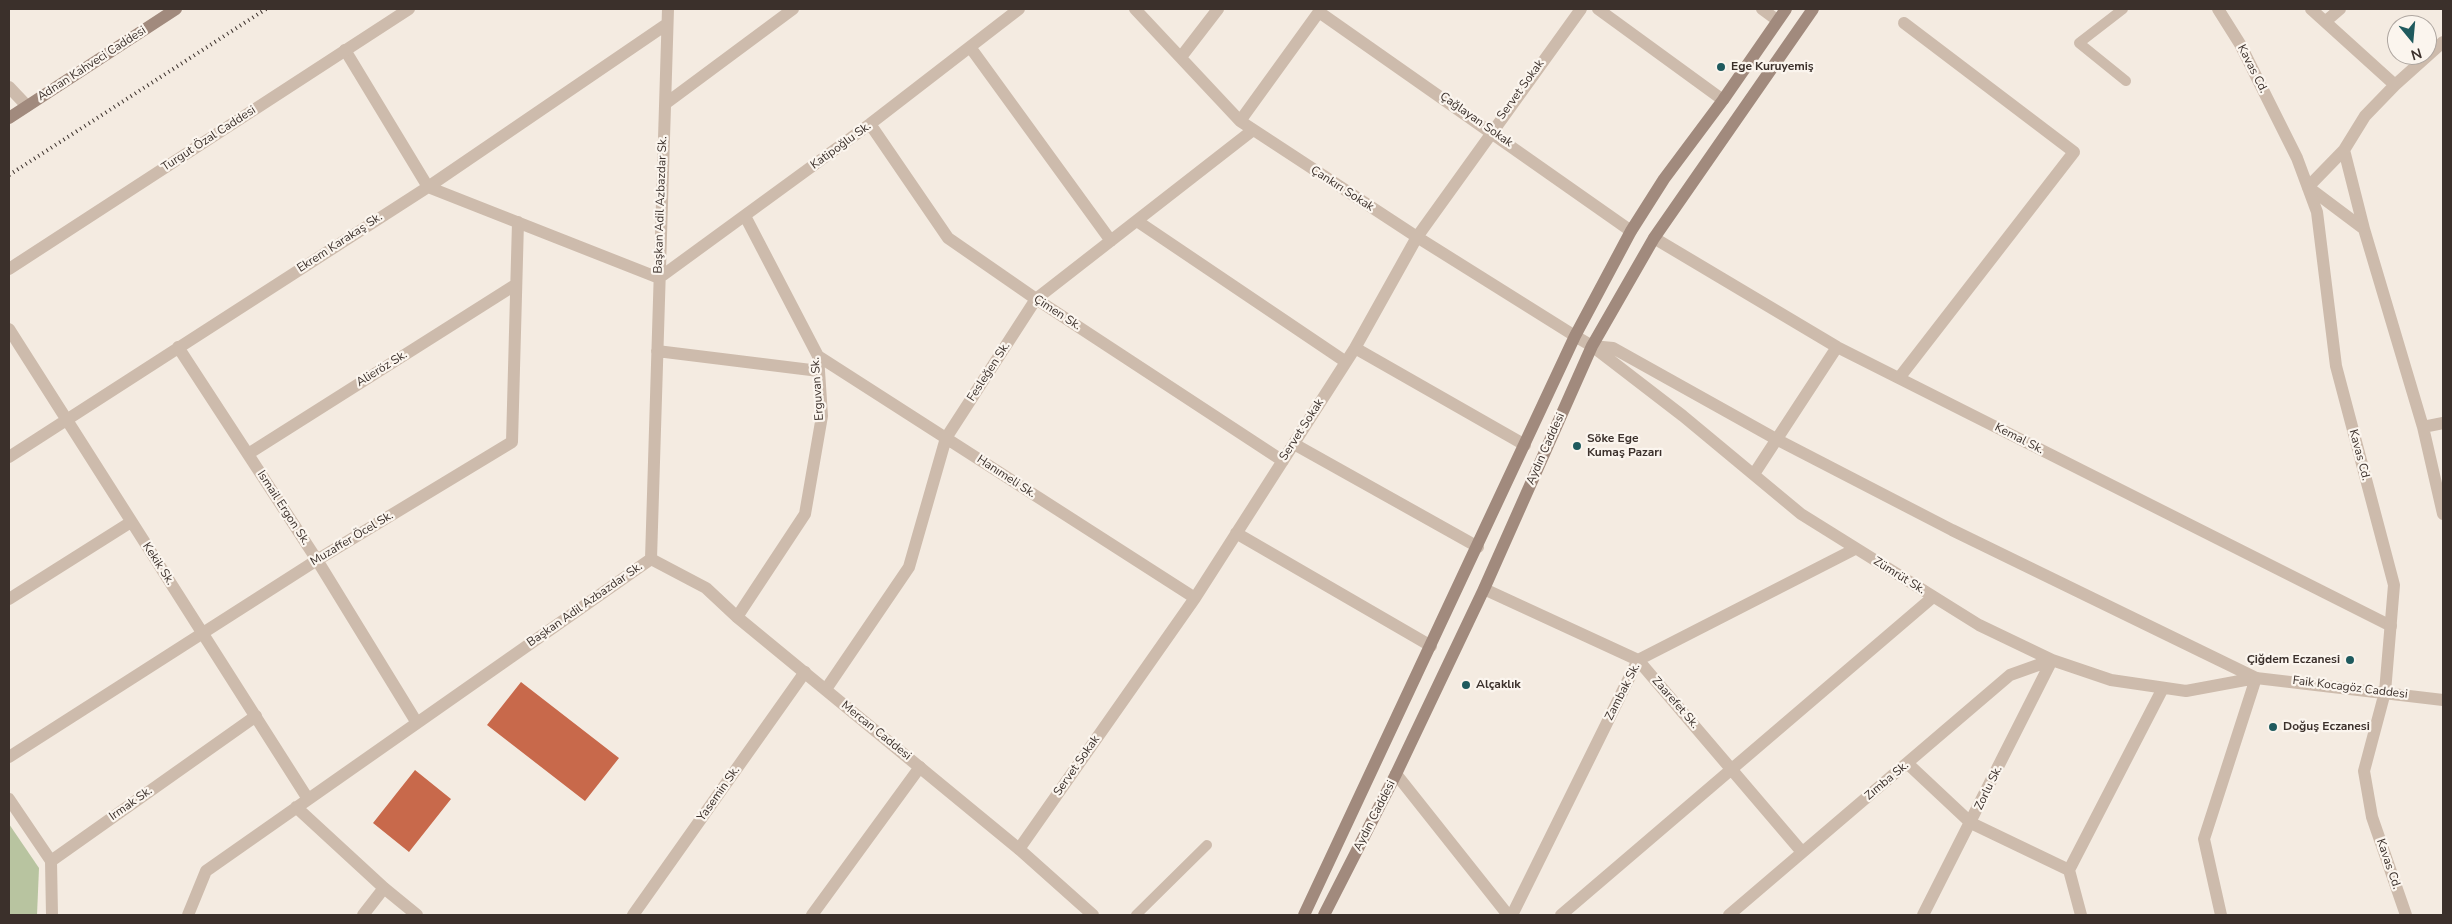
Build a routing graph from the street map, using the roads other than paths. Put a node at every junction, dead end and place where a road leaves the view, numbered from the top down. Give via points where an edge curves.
1 (176, 9) edge
2 (409, 9) edge
3 (668, 9) edge
4 (793, 9) edge
5 (1018, 9) edge
6 (1135, 9) edge
7 (1218, 9) edge
8 (1581, 9) edge
9 (1598, 9) edge
10 (1762, 9) edge
11 (1786, 9) edge
12 (1813, 9) edge
13 (2123, 9) edge
14 (2218, 9) edge
15 (2311, 9) edge
16 (2340, 9) edge
17 (1320, 10) edge
18 (1777, 20) junction
19 (2326, 21) junction
20 (1904, 23) dead end
21 (667, 24) junction
22 (2443, 42) edge
23 (970, 47) junction
24 (345, 50) junction
25 (1181, 57) junction
26 (2126, 81) dead end
27 (2394, 85) junction
28 (9, 87) edge
29 (1723, 100) junction
30 (665, 104) junction
31 (27, 106) junction
32 (9, 118) edge
33 (1240, 121) junction
34 (870, 124) junction
35 (1253, 130) junction
36 (1491, 131) junction
37 (2344, 150) junction
38 (428, 187) junction
39 (2308, 187) junction
40 (744, 216) junction
41 (1137, 221) junction
42 (518, 222) junction
43 (2364, 230) junction
44 (1631, 231) junction
45 (1417, 237) junction
46 (1654, 238) junction
47 (1111, 241) junction
48 (9, 269) edge
49 (659, 278) junction
50 (515, 285) junction
51 (1036, 299) junction
52 (9, 329) edge
53 (1575, 336) junction
54 (1592, 346) junction
55 (178, 347) junction
56 (1355, 348) junction
57 (1837, 348) junction
58 (657, 351) junction
59 (818, 356) junction
60 (1346, 362) junction
61 (818, 371) junction
62 (1899, 378) junction
63 (65, 420) junction
64 (2443, 423) edge
65 (2423, 427) junction
66 (946, 438) junction
67 (1776, 439) junction
68 (1294, 444) junction
69 (1525, 445) junction
70 (248, 454) junction
71 (9, 457) edge
72 (1283, 461) junction
73 (1754, 474) junction
74 (2443, 514) edge
75 (131, 522) junction
76 (1236, 534) junction
77 (1478, 547) junction
78 (1855, 549) junction
79 (651, 559) junction
80 (317, 560) junction
81 (1484, 589) junction
82 (1933, 597) junction
83 (1194, 598) junction
84 (9, 599) edge
85 (737, 617) junction
86 (2391, 626) junction
87 (202, 633) junction
88 (1431, 646) junction
89 (1638, 660) junction
90 (2052, 660) junction
91 (804, 672) junction
92 (2256, 678) junction
93 (2163, 688) junction
94 (826, 689) junction
95 (2386, 692) junction
96 (2443, 700) edge
97 (256, 716) junction
98 (417, 722) junction
99 (9, 757) edge
100 (1907, 763) junction
101 (920, 767) junction
102 (1732, 770) junction
103 (1396, 774) junction
104 (9, 799) edge
105 (308, 799) junction
106 (296, 807) junction
107 (1971, 823) junction
108 (1206, 845) dead end
109 (1019, 849) junction
110 (1802, 852) junction
111 (52, 861) junction
112 (2069, 870) junction
113 (384, 888) junction
114 (52, 915) edge
115 (188, 915) edge
116 (363, 915) edge
117 (417, 915) edge
118 (633, 915) edge
119 (812, 915) edge
120 (1093, 915) edge
121 (1136, 915) edge
122 (1304, 915) edge
123 (1324, 915) edge
124 (1508, 915) edge
125 (1512, 915) edge
126 (1561, 915) edge
127 (1729, 915) edge
128 (1923, 915) edge
129 (2081, 915) edge
130 (2221, 915) edge
131 (2406, 915) edge

1 - 31 main road, Adnan Kahveci Caddesi
2 - 24 street, Turgut Özal Caddesi
3 - 21 street, Başkan Adil Azbazdar Sk.
4 - 30 street
5 - 23 street, Katipoğlu Sk.
6 - 25 street, Çankırı Sokak
7 - 25 street
8 - 36 street, Servet Sokak
9 - 29 street
10 - 18 street
11 - 18 main road, Aydın Caddesi
12 - 46 main road, Aydın Caddesi
13 - 26 lane via 2079,43
14 - 39 street, Kavas Cd. via 2240,44
15 - 19 street
16 - 19 street
17 - 33 street
17 - 36 street, Çağlayan Sokak
18 - 29 main road, Aydın Caddesi
19 - 27 street
20 - 62 street via 2074,152
21 - 30 street, Başkan Adil Azbazdar Sk.
21 - 38 street, Ekrem Karakaş Sk.
22 - 27 street
23 - 34 street, Katipoğlu Sk.
23 - 47 street
24 - 38 street
24 - 48 street, Turgut Özal Caddesi
25 - 33 street, Çankırı Sokak
27 - 37 street via 2365,116
28 - 31 street
29 - 44 main road, Aydın Caddesi via 1664,179
30 - 49 street, Başkan Adil Azbazdar Sk.
31 - 32 main road, Adnan Kahveci Caddesi
33 - 35 street, Çankırı Sokak
34 - 40 street, Katipoğlu Sk.
34 - 51 street, Çimen Sk. via 948,238
35 - 41 street, Fesleğen Sk.
35 - 45 street, Çankırı Sokak
36 - 44 street, Çağlayan Sokak
36 - 45 street, Servet Sokak
37 - 39 street
37 - 43 street
38 - 42 street
38 - 55 street, Ekrem Karakaş Sk.
39 - 43 street
39 - 86 street, Kavas Cd. via 2317,212 2336,366 2394,584
40 - 49 street, Katipoğlu Sk.
40 - 59 street, Erguvan Sk.
41 - 47 street, Fesleğen Sk.
41 - 60 street
42 - 49 street
42 - 50 street, Muzaffer Öcel Sk.
43 - 65 street
44 - 53 main road, Aydın Caddesi
45 - 53 street, Çankırı Sokak
45 - 56 street, Servet Sokak
46 - 54 main road, Aydın Caddesi
46 - 57 street, Kemal Sk.
47 - 51 street, Fesleğen Sk.
49 - 58 street, Başkan Adil Azbazdar Sk.
50 - 70 street, Alieröz Sk.
50 - 80 street, Muzaffer Öcel Sk. via 512,442
51 - 66 street, Fesleğen Sk.
51 - 72 street, Çimen Sk.
52 - 63 street, Kekik Sk.
53 - 54 street, Çankırı Sokak
53 - 69 main road, Aydın Caddesi
54 - 67 street via 1613,348
54 - 73 street, Zümrüt Sk.
54 - 81 main road, Aydın Caddesi
55 - 63 street, Ekrem Karakaş Sk.
55 - 70 street, Ismail Ergon Sk.
56 - 60 street, Servet Sokak
56 - 69 street
57 - 62 street, Kemal Sk.
57 - 67 street
58 - 61 street
58 - 79 street, Başkan Adil Azbazdar Sk.
59 - 61 street, Erguvan Sk.
59 - 66 street, Hanımeli Sk.
60 - 68 street, Servet Sokak
61 - 85 street, Erguvan Sk. via 822,416 805,514
62 - 86 street, Kemal Sk.
63 - 71 street, Ekrem Karakaş Sk.
63 - 75 street, Kekik Sk.
64 - 65 street
65 - 74 street
66 - 83 street, Hanımeli Sk.
66 - 94 street, Fesleğen Sk. via 910,567
67 - 73 street
67 - 92 street via 1952,530
68 - 72 street, Servet Sokak
68 - 77 street
69 - 77 main road, Aydın Caddesi
70 - 80 street, Ismail Ergon Sk.
72 - 76 street, Servet Sokak
73 - 78 street, Zümrüt Sk. via 1801,514
75 - 84 street
75 - 87 street, Kekik Sk.
76 - 83 street, Servet Sokak
76 - 88 street
77 - 88 main road, Aydın Caddesi
78 - 82 street, Zümrüt Sk.
78 - 89 street, Zambak Sk.
79 - 85 street, Mercan Caddesi via 706,588
79 - 98 street, Başkan Adil Azbazdar Sk.
80 - 87 street, Muzaffer Öcel Sk.
80 - 98 street, Ismail Ergon Sk.
81 - 89 street, Zaarefet Sk.
81 - 103 main road, Aydın Caddesi
82 - 90 street, Zümrüt Sk. via 1979,625
82 - 102 street
83 - 109 street, Servet Sokak
85 - 91 street, Mercan Caddesi
86 - 95 street, Kavas Cd.
87 - 97 street, Kekik Sk.
87 - 99 street, Muzaffer Öcel Sk.
88 - 122 main road, Aydın Caddesi
89 - 102 street, Zaarefet Sk.
89 - 125 street, Zambak Sk.
90 - 93 street, Zümrüt Sk. via 2111,680
90 - 100 street, Zımba Sk. via 2010,675
90 - 107 street, Zorlu Sk.
91 - 94 street, Mercan Caddesi
91 - 118 street, Yasemin Sk.
92 - 93 street, Zümrüt Sk. via 2186,691
92 - 95 street, Faik Kocagöz Caddesi
92 - 130 street via 2204,839
93 - 112 street
94 - 101 street, Mercan Caddesi
95 - 96 street, Faik Kocagöz Caddesi
95 - 131 street, Kavas Cd. via 2364,771 2372,818
97 - 105 street, Kekik Sk.
97 - 111 street, Irmak Sk.
98 - 105 street, Başkan Adil Azbazdar Sk.
100 - 107 street
100 - 110 street, Zımba Sk.
101 - 109 street, Mercan Caddesi
101 - 119 street
102 - 110 street, Zaarefet Sk.
102 - 126 street
103 - 123 main road, Aydın Caddesi
103 - 124 street
104 - 111 street
105 - 106 street, Başkan Adil Azbazdar Sk.
106 - 113 street
106 - 115 street, Başkan Adil Azbazdar Sk. via 206,871
107 - 112 street
107 - 128 street, Zorlu Sk.
108 - 121 lane
109 - 120 street, Mercan Caddesi
110 - 127 street, Zımba Sk.
111 - 114 street
112 - 129 street
113 - 116 street
113 - 117 street

